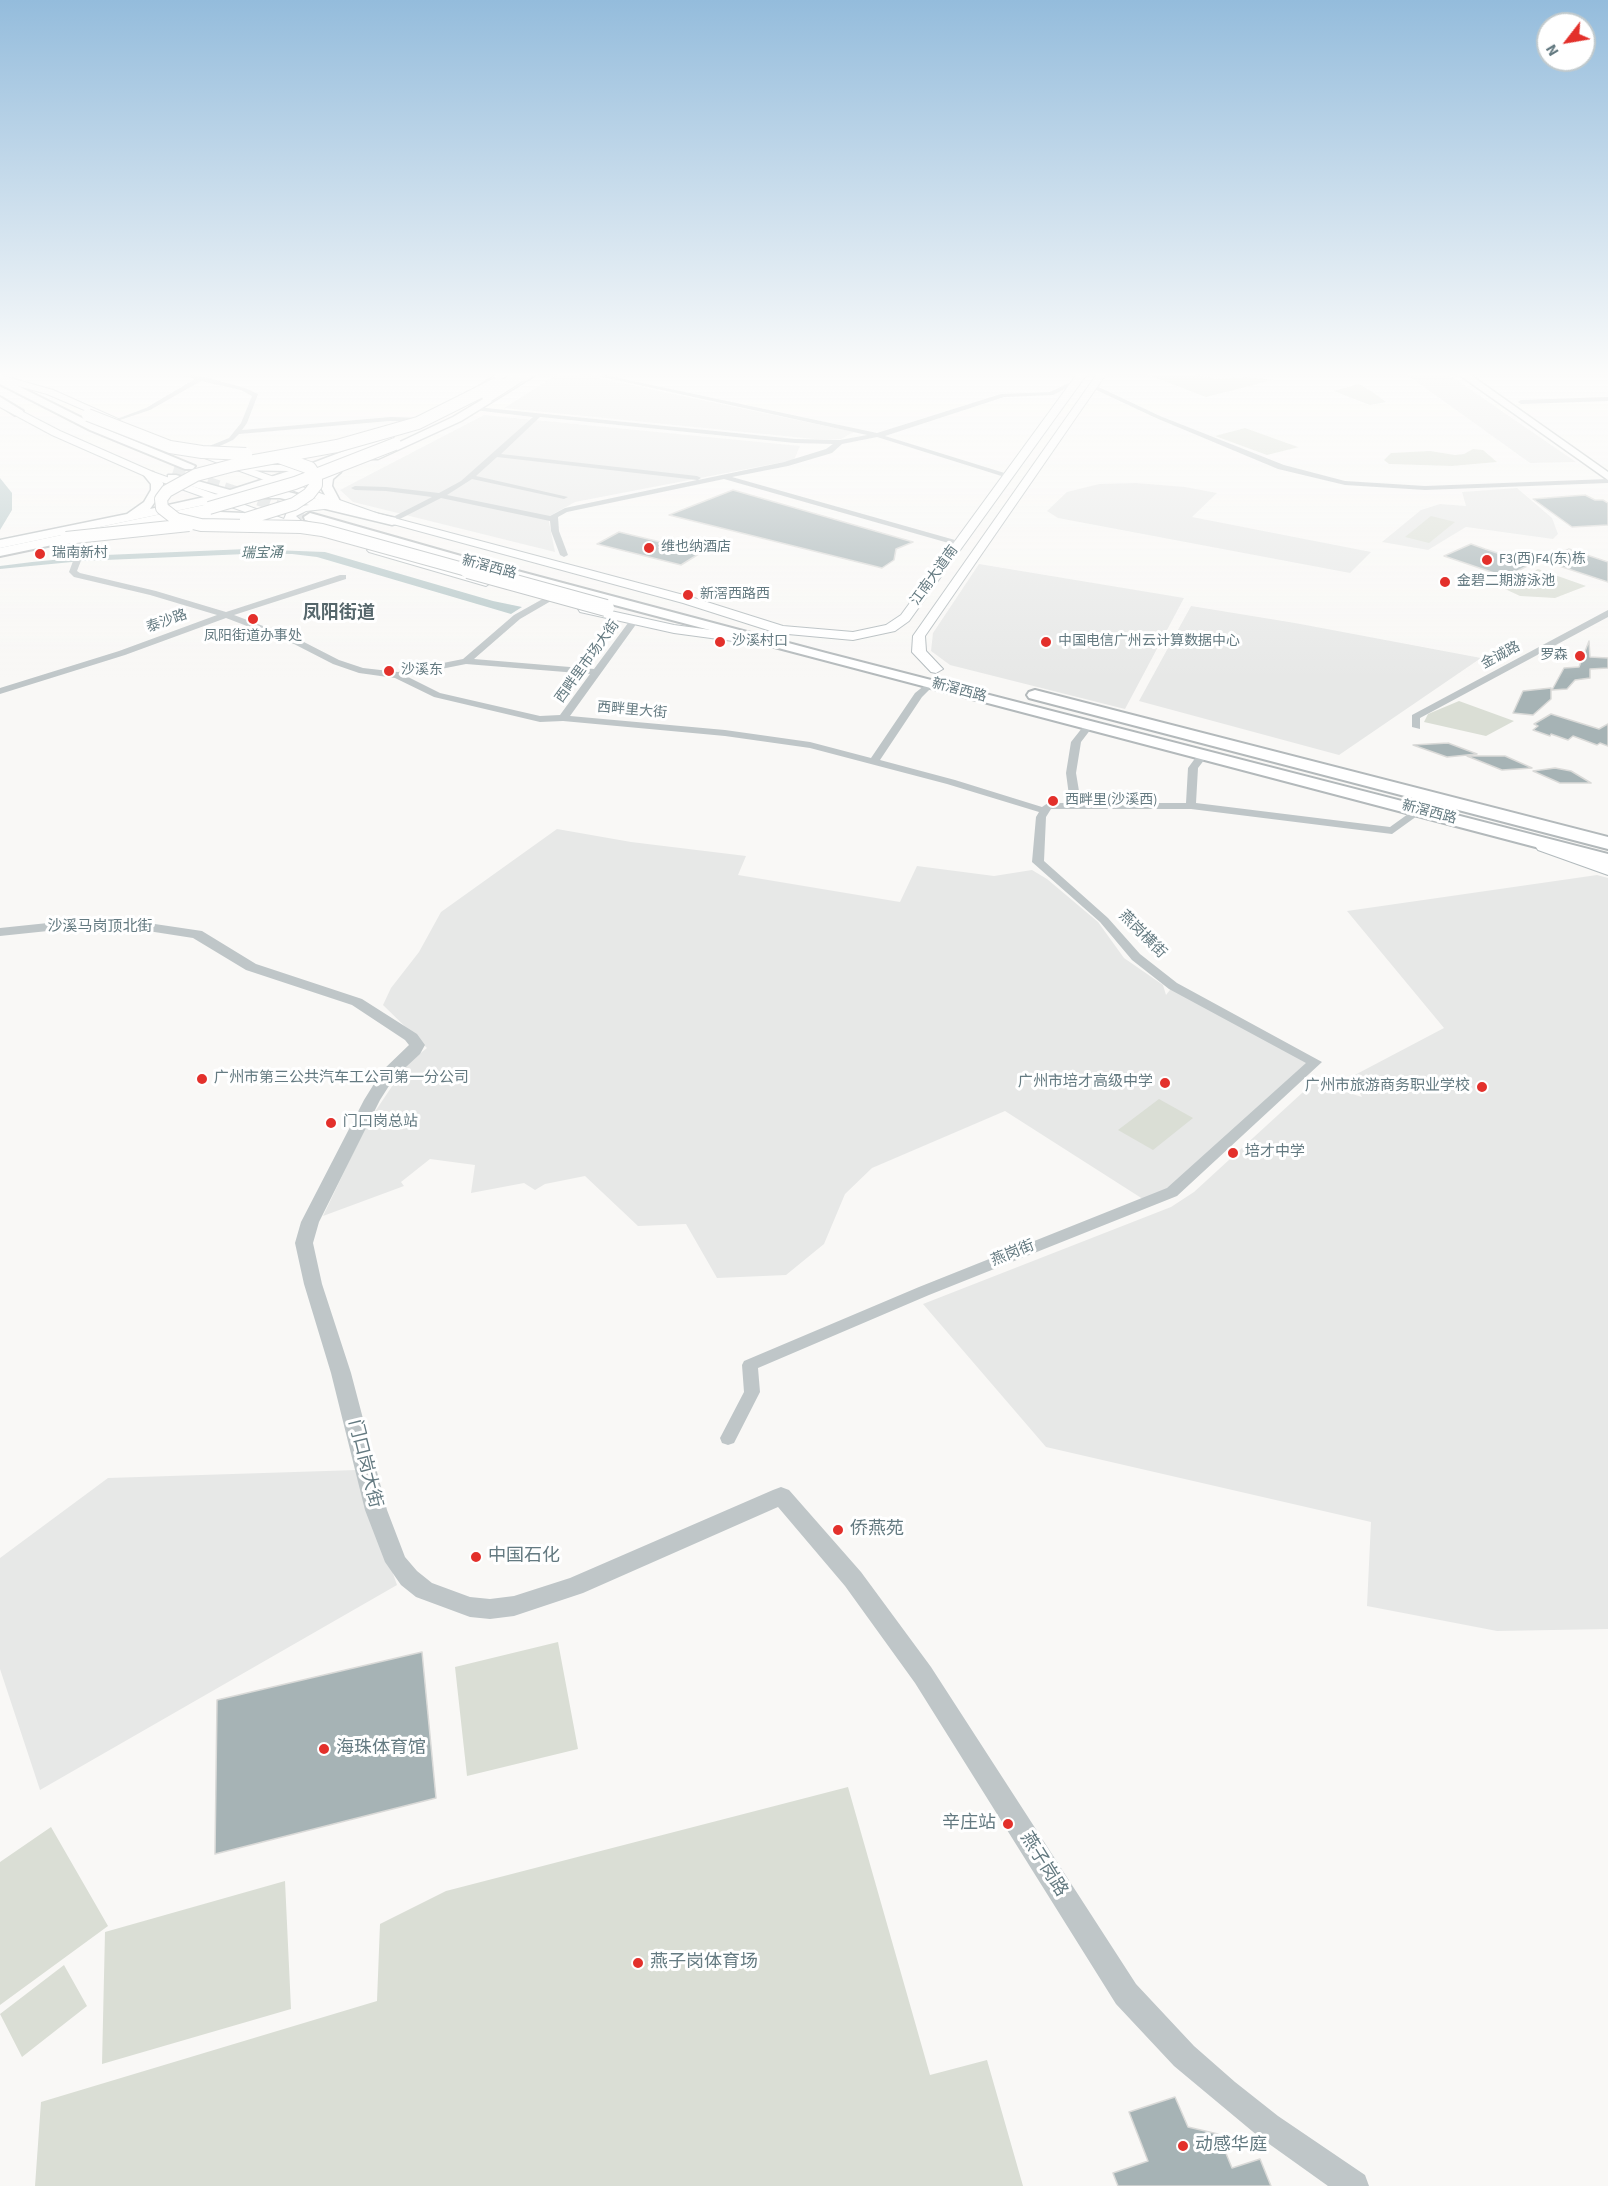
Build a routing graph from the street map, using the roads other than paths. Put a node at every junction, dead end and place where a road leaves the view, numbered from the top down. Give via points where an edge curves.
1 (151, 476) edge
2 (154, 476) edge
3 (177, 476) edge
4 (194, 476) edge
5 (259, 476) edge
6 (287, 476) edge
7 (300, 476) edge
8 (313, 476) edge
9 (314, 476) edge
10 (323, 476) edge
11 (330, 476) edge
12 (675, 476) edge
13 (728, 476) edge
14 (1005, 476) edge
15 (1030, 476) edge
16 (1317, 476) edge
17 (471, 477) joint
18 (724, 477) junction
19 (1008, 477) joint
20 (1608, 479) edge
21 (711, 480) junction
22 (273, 481) junction
23 (291, 488) junction
24 (355, 488) dead end
25 (273, 494) junction
26 (442, 496) junction
27 (564, 496) dead end
28 (234, 498) junction
29 (213, 499) junction
30 (330, 507) junction
31 (195, 515) junction
32 (128, 518) junction
33 (268, 518) junction
34 (554, 519) junction
35 (392, 521) junction
36 (307, 523) junction
37 (72, 539) junction
38 (959, 544) junction
39 (0, 546) edge
40 (0, 553) edge
41 (564, 555) dead end
42 (343, 578) dead end
43 (548, 599) junction
44 (1608, 613) edge
45 (226, 615) junction
46 (634, 621) junction
47 (777, 636) junction
48 (859, 650) dead end
49 (466, 661) junction
50 (903, 661) dead end
51 (595, 672) junction
52 (397, 675) junction
53 (933, 676) junction
54 (0, 691) edge
55 (563, 718) junction
56 (1089, 725) junction
57 (1417, 727) dead end
58 (1203, 755) junction
59 (874, 761) junction
60 (1076, 806) junction
61 (1191, 806) junction
62 (1046, 808) junction
63 (1419, 811) junction
64 (1519, 837) junction
65 (1608, 843) edge
66 (1608, 860) edge
67 (1608, 870) edge
68 (0, 932) edge
69 (364, 1007) joint
70 (1316, 1062) joint
71 (728, 1438) dead end
72 (781, 1496) joint
73 (1354, 2186) edge

1 - 32 main road via 157,483 154,497
2 - 29 main road
3 - 28 main road
4 - 47 highway, bridge via 167,491 161,499 162,508 176,519 201,525 322,530 606,608 693,628
5 - 22 main road
6 - 22 main road
7 - 28 highway, bridge
8 - 37 highway, bridge via 202,510
9 - 37 highway, bridge via 317,482 309,494 294,504 250,518
10 - 23 main road
11 - 30 main road via 326,486
12 - 21 street
13 - 18 street
14 - 19 street
15 - 53 main road, 江南大道南 via 919,636 919,652
16 - 20 street via 1345,483 1425,488
17 - 26 street
17 - 27 street
18 - 21 street
18 - 38 street
19 - 38 main road, 江南大道南
21 - 34 street via 565,510
22 - 23 main road
22 - 28 main road
23 - 25 main road
23 - 28 main road
23 - 30 main road
24 - 26 street
25 - 28 main road
25 - 30 main road
26 - 34 street
26 - 35 street
28 - 29 main road
28 - 31 main road
28 - 33 main road
28 - 39 highway, bridge
29 - 32 main road
30 - 35 main road
30 - 36 main road via 313,506 291,514 289,519
30 - 47 highway, 新滘西路 via 528,568
31 - 33 main road
31 - 37 main road
32 - 39 main road
33 - 36 main road
34 - 41 street
35 - 47 main road via 687,600
36 - 43 main road
36 - 47 highway, 新滘西路
37 - 40 highway
37 - 45 street, 西畔里大街 via 83,545 73,572 77,575
38 - 47 main road, 江南大道南 via 897,624 853,636
42 - 45 street, 泰沙路
43 - 46 main road
43 - 49 street via 517,617
44 - 57 street, 金诚路 via 1415,717
45 - 52 street, 西畔里大街 via 362,671
45 - 54 street, 泰沙路
46 - 47 main road via 704,634
46 - 51 street, 西畔里市场大街
47 - 48 highway, 新滘西路
47 - 53 highway, 新滘西路
49 - 51 street
49 - 52 street
50 - 53 highway, 新滘西路
51 - 55 street, 西畔里市场大街
52 - 55 street, 西畔里大街 via 436,695 540,719
53 - 56 highway, 新滘西路
53 - 59 street
53 - 65 highway, 新滘西路
55 - 59 street, 西畔里大街 via 768,738
56 - 58 highway, 新滘西路
56 - 60 street via 1076,742 1071,773
58 - 61 street via 1193,768
58 - 63 highway, 新滘西路
59 - 62 street, 西畔里大街
60 - 61 street, 西畔里大街
60 - 62 street, 西畔里大街
61 - 63 street, 西畔里大街 via 1392,831
62 - 70 street, 燕岗横街 via 1041,817 1038,862 1104,920 1136,957 1173,986
63 - 64 highway, 新滘西路
64 - 66 highway, 新滘西路
64 - 67 main road
68 - 69 street, 沙溪马岗顶北街 via 67,925 148,927 197,934 251,967
69 - 72 street, 门口岗大街 via 411,1037 417,1045 372,1100 310,1222 304,1244 376,1510 396,1562 409,1578 424,1590 470,1607 514,1606 574,1586
70 - 71 street, 燕岗街 via 1172,1192 750,1365 752,1392
72 - 73 street, 燕子岗路 via 846,1570 902,1645 1126,1994 1184,2056 1225,2092

